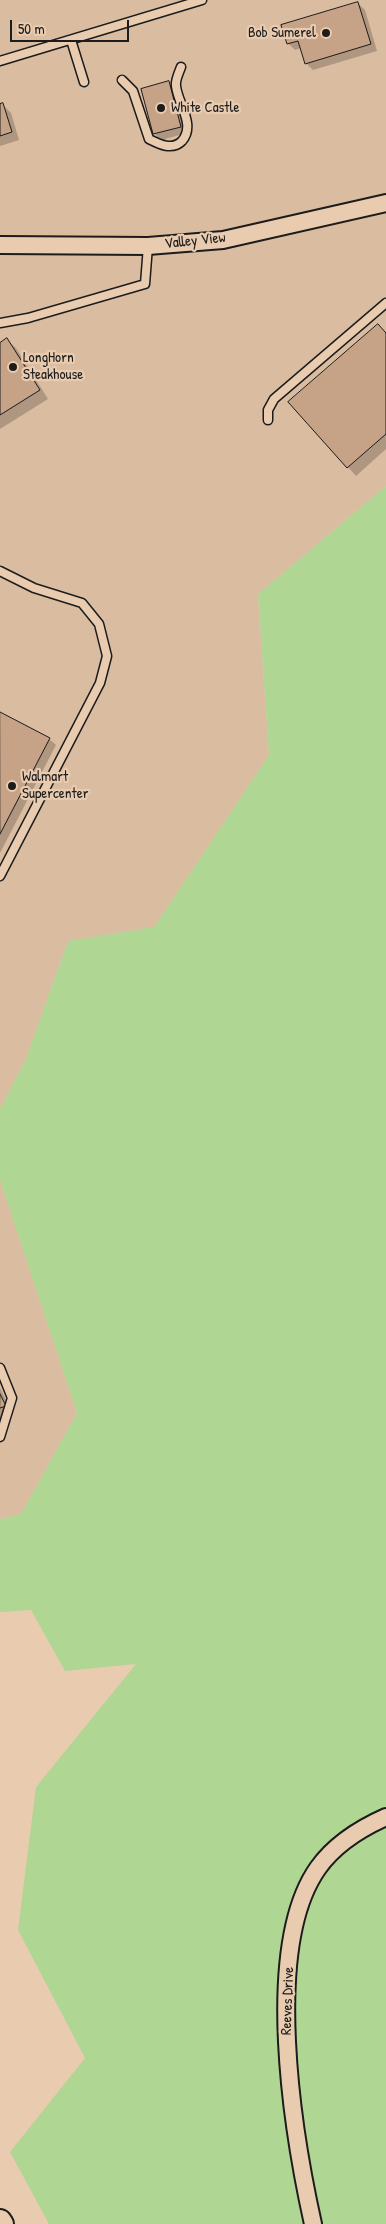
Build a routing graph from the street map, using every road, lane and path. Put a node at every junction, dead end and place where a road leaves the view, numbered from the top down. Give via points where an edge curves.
1 (202, 0) edge
2 (188, 2) edge
3 (71, 40) junction
4 (0, 61) edge
5 (181, 68) dead end
6 (122, 80) dead end
7 (84, 82) dead end
8 (386, 203) edge
9 (0, 245) edge
10 (148, 246) junction
11 (386, 303) edge
12 (0, 323) edge
13 (268, 420) dead end
14 (0, 571) edge
15 (0, 876) edge
16 (0, 1368) edge
17 (0, 1437) edge
18 (386, 1817) edge
19 (313, 2224) edge

1 - 2 lane
2 - 3 lane
3 - 4 lane
3 - 7 lane
5 - 6 lane via 175,84 188,127 187,135 179,144 170,147 149,140 133,91
8 - 10 street, Valley View via 223,240
9 - 10 street, Valley View
10 - 12 lane via 145,284
11 - 13 lane via 274,399 268,410
14 - 15 lane via 34,588 82,603 99,624 107,656 100,683
16 - 17 lane via 12,1398
18 - 19 street, Reeves Drive via 350,1836 328,1856 308,1884 294,1928 286,1990 287,2058

